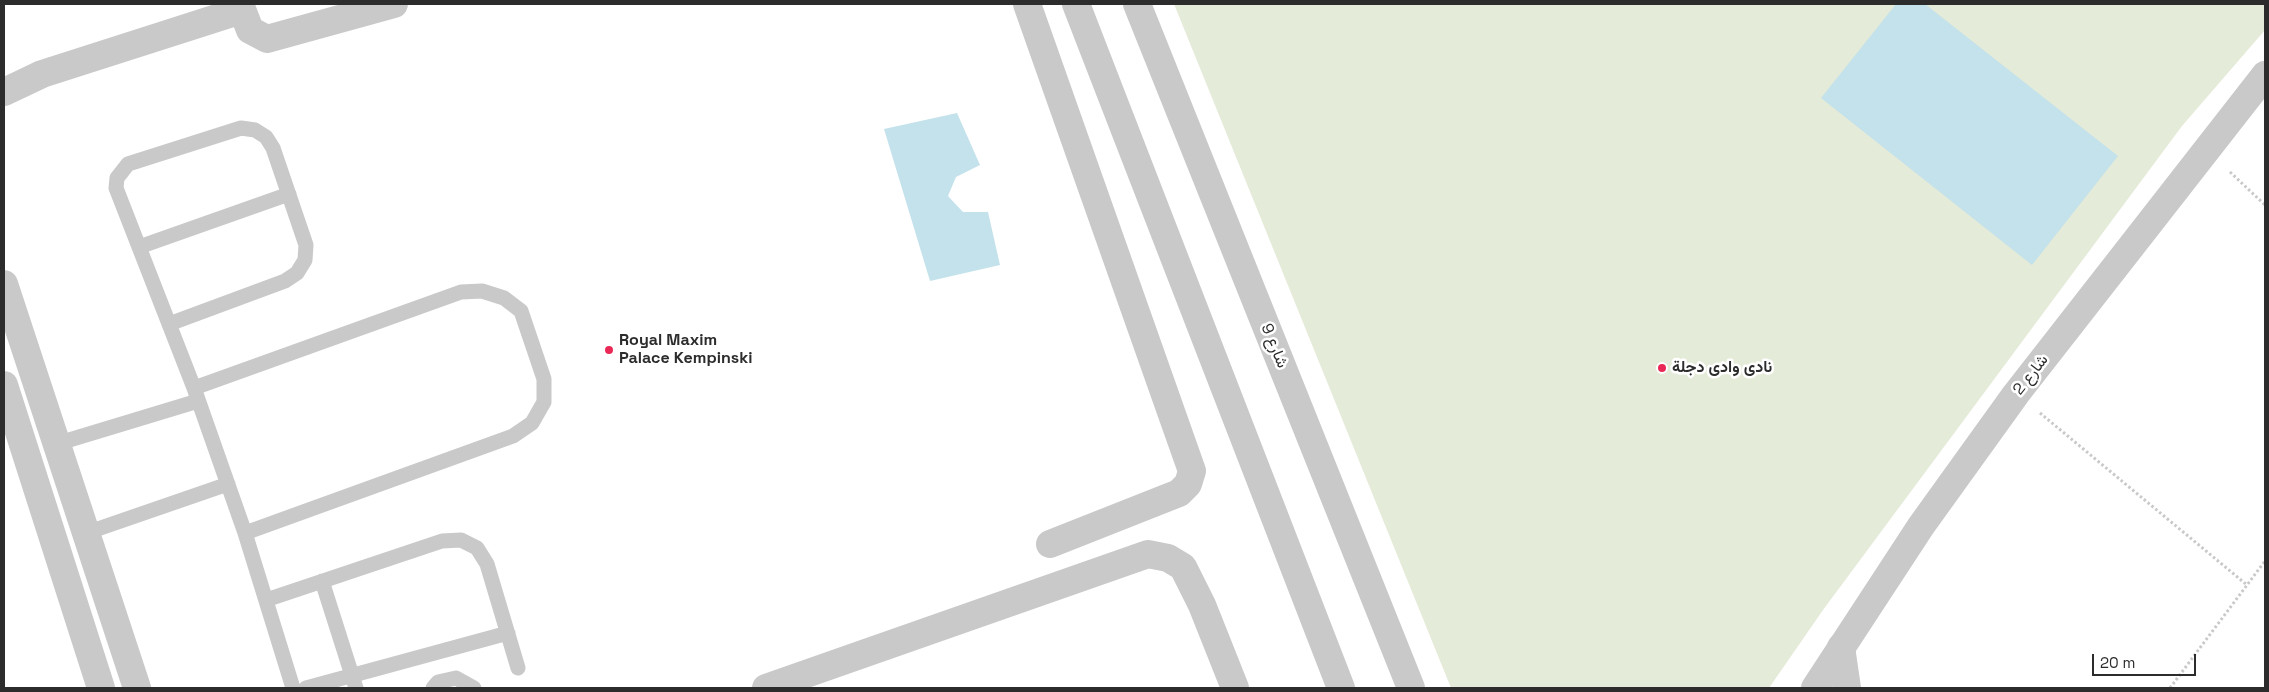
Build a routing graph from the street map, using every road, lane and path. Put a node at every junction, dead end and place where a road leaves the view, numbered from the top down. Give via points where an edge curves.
1 (394, 4) edge
2 (1028, 4) edge
3 (1076, 4) edge
4 (1137, 4) edge
5 (241, 7) edge
6 (2265, 75) edge
7 (4, 92) edge
8 (2206, 150) junction
9 (289, 194) junction
10 (2265, 205) edge
11 (138, 247) junction
12 (4, 284) edge
13 (169, 324) junction
14 (4, 385) edge
15 (196, 394) junction
16 (2016, 394) junction
17 (56, 444) junction
18 (228, 484) junction
19 (86, 533) junction
20 (245, 533) junction
21 (1050, 544) dead end
22 (2265, 561) edge
23 (322, 581) junction
24 (2247, 585) junction
25 (266, 600) junction
26 (508, 633) junction
27 (1841, 647) junction
28 (518, 668) dead end
29 (808, 681) edge
30 (354, 682) edge
31 (101, 688) edge
32 (136, 688) edge
33 (294, 688) edge
34 (306, 688) edge
35 (433, 688) edge
36 (474, 688) edge
37 (766, 688) edge
38 (1235, 688) edge
39 (1341, 688) edge
40 (1411, 688) edge
41 (1815, 688) edge
42 (1847, 688) edge
43 (2170, 688) edge

1 - 5 street via 267,39 250,30
2 - 21 street via 1192,471 1188,484 1179,493
3 - 39 street
4 - 40 street, شارع 9
5 - 7 street via 42,74
6 - 8 street, شارع 2
8 - 10 path
8 - 16 street, شارع 2
9 - 11 lane
9 - 11 lane via 273,148 266,137 254,130 241,128 128,164 117,178 116,188
9 - 13 lane via 306,246 304,260 297,273 286,281
11 - 13 lane
12 - 17 street
13 - 15 lane
14 - 31 street
15 - 17 lane
15 - 18 lane
15 - 20 lane via 461,292 482,291 504,298 521,312 527,328 544,379 544,402 532,423 513,436
16 - 24 path
16 - 27 street, شارع 2 via 1921,526
17 - 19 street
18 - 19 lane
18 - 20 lane
19 - 32 street
20 - 25 lane
22 - 24 path
23 - 25 lane
23 - 26 lane via 442,541 461,540 477,548 487,564
23 - 30 lane
24 - 43 path
25 - 33 lane
26 - 28 lane
26 - 30 lane
27 - 41 street, شارع 2
27 - 42 street
29 - 37 street
29 - 38 street via 1148,554 1168,558 1182,567 1202,605
30 - 34 lane
35 - 36 lane via 438,682 456,678

